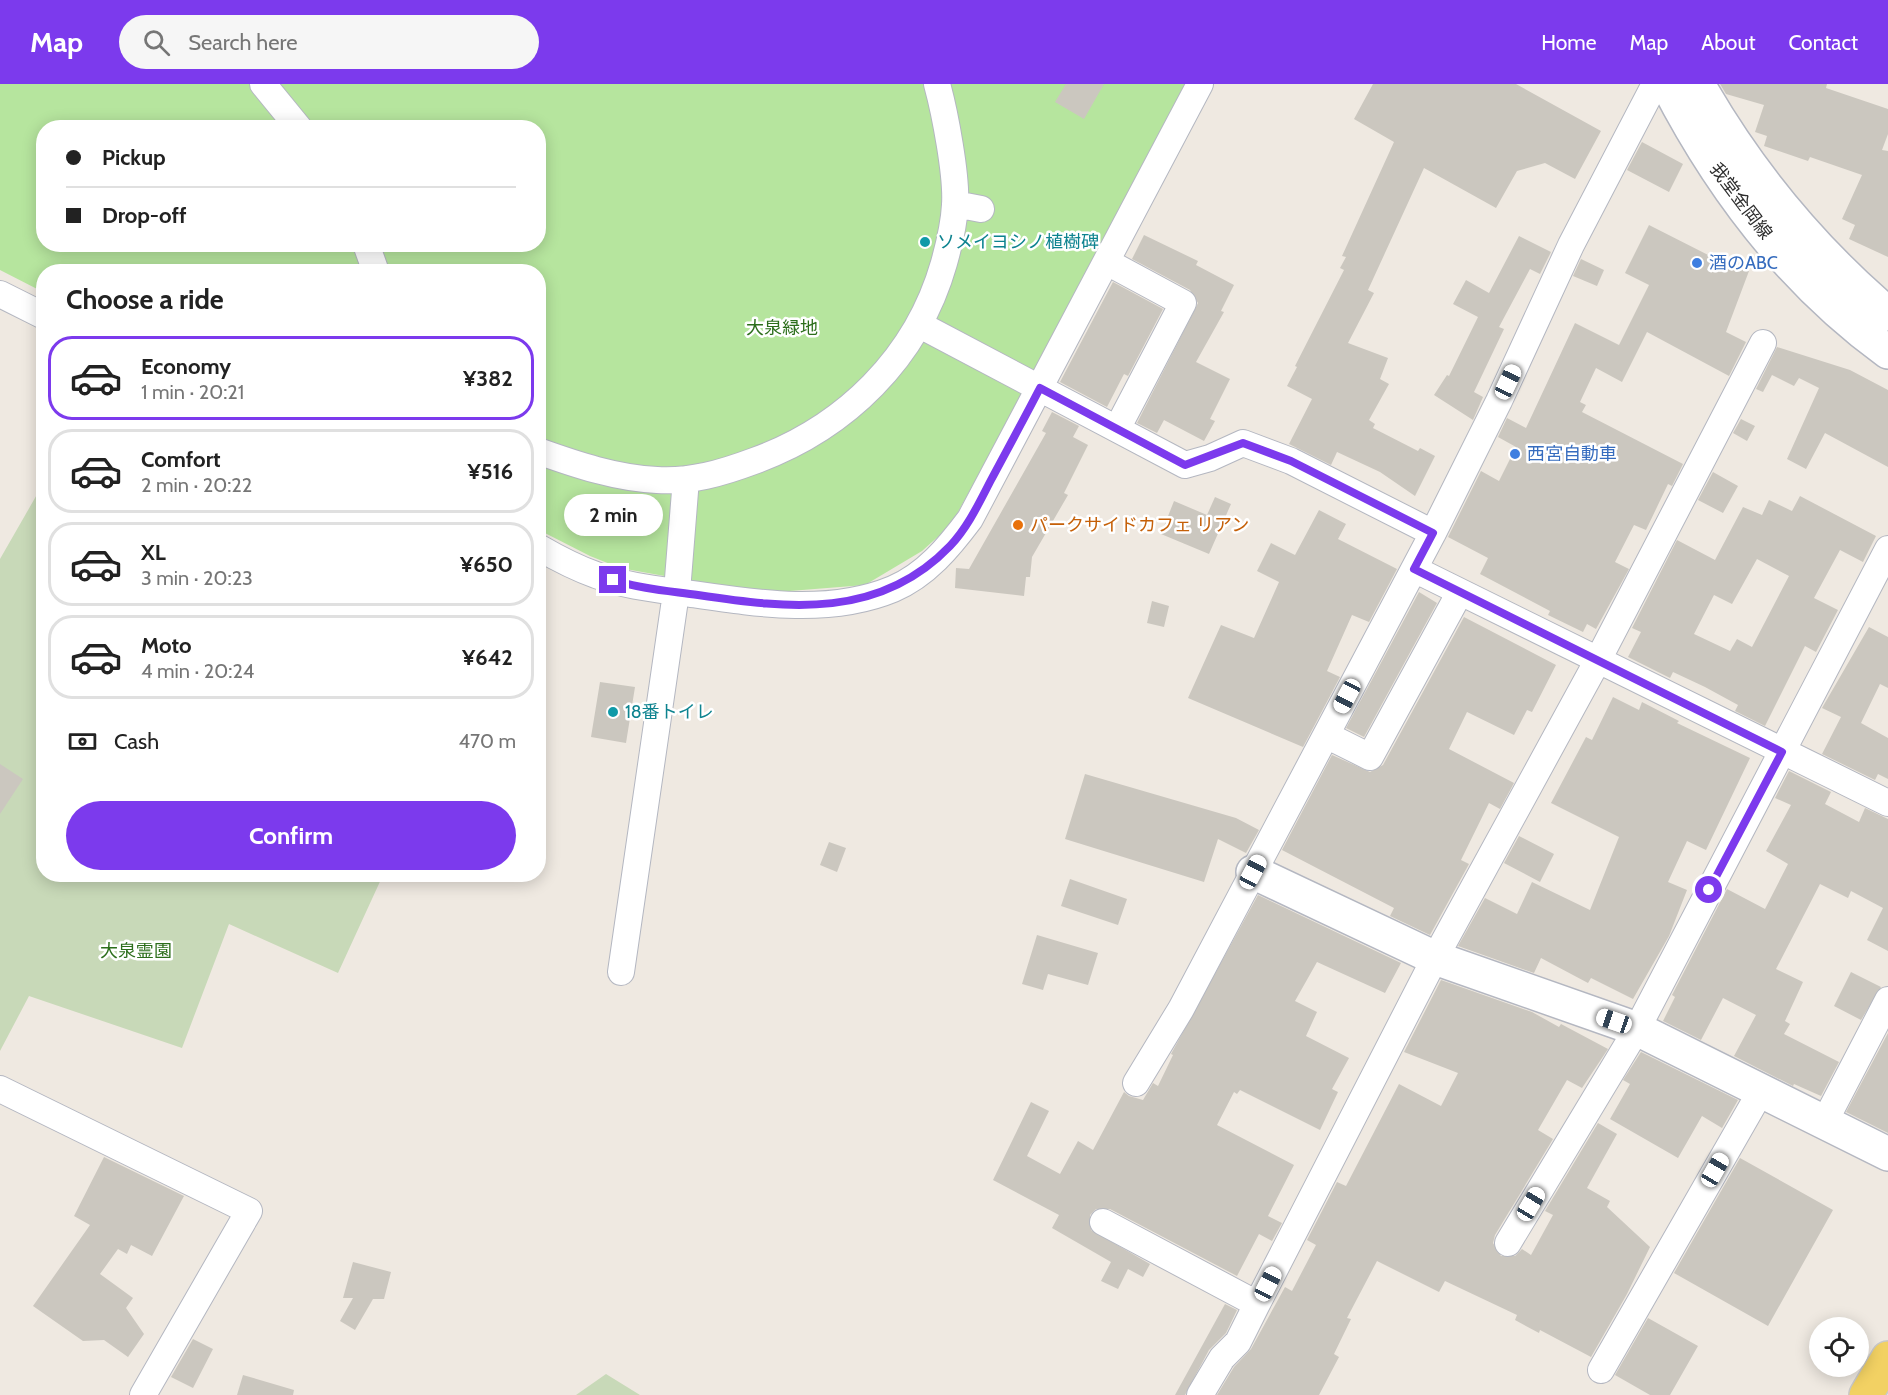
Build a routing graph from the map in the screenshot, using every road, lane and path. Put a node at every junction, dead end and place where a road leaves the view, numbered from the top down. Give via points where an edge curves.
1 (263, 84) edge
2 (937, 84) edge
3 (1200, 84) edge
4 (1655, 84) edge
5 (1667, 84) edge
6 (1698, 84) edge
7 (292, 120) edge
8 (955, 204) junction
9 (981, 209) dead end
10 (1107, 262) junction
11 (0, 294) edge
12 (36, 312) edge
13 (1888, 314) edge
14 (920, 325) junction
15 (1762, 343) dead end
16 (1888, 352) edge
17 (1040, 388) junction
18 (1117, 429) junction
19 (546, 454) edge
20 (686, 479) junction
21 (1433, 533) junction
22 (1888, 549) edge
23 (546, 551) edge
24 (1414, 569) junction
25 (676, 592) junction
26 (1460, 592) junction
27 (1598, 660) junction
28 (1326, 735) junction
29 (1782, 752) junction
30 (1888, 803) edge
31 (1253, 872) junction
32 (1435, 958) junction
33 (621, 972) dead end
34 (1888, 1000) edge
35 (1637, 1029) junction
36 (1136, 1083) dead end
37 (0, 1089) edge
38 (1761, 1091) junction
39 (1824, 1123) junction
40 (1888, 1154) edge
41 (1103, 1222) dead end
42 (1508, 1243) dead end
43 (1257, 1304) junction
44 (1888, 1358) edge
45 (1601, 1370) dead end
46 (143, 1395) edge
47 (1200, 1395) edge
48 (1866, 1395) edge

1 - 7 street
2 - 8 street
3 - 10 street
4 - 21 street via 1571,245
5 - 16 street, 我堂金岡線 via 1696,140 1734,196 1783,255
6 - 13 street, 我堂金岡線 via 1758,179 1803,233
8 - 9 street
8 - 14 street via 936,291
10 - 17 street
10 - 18 street via 1183,303
11 - 12 street
14 - 17 street
14 - 20 street via 872,390 832,423 788,448 716,475
15 - 27 street
17 - 18 street
17 - 25 street via 970,519 951,545 903,584 863,599 807,606
18 - 21 street via 1185,465 1243,443 1291,461
19 - 20 street via 610,474
20 - 25 street
21 - 24 street
22 - 29 street
23 - 25 street via 596,575
24 - 26 street
24 - 28 street
25 - 33 street
26 - 27 street
26 - 28 street via 1370,757
27 - 29 street
27 - 32 street
28 - 31 street
29 - 30 street
29 - 35 street
31 - 32 street
31 - 36 street via 1182,1007
32 - 35 street
32 - 43 street
34 - 39 street
35 - 38 street
35 - 42 street
37 - 46 street via 249,1211
38 - 39 street
38 - 45 street
39 - 40 street
41 - 43 street
43 - 47 street via 1238,1342 1222,1358
44 - 48 main road

